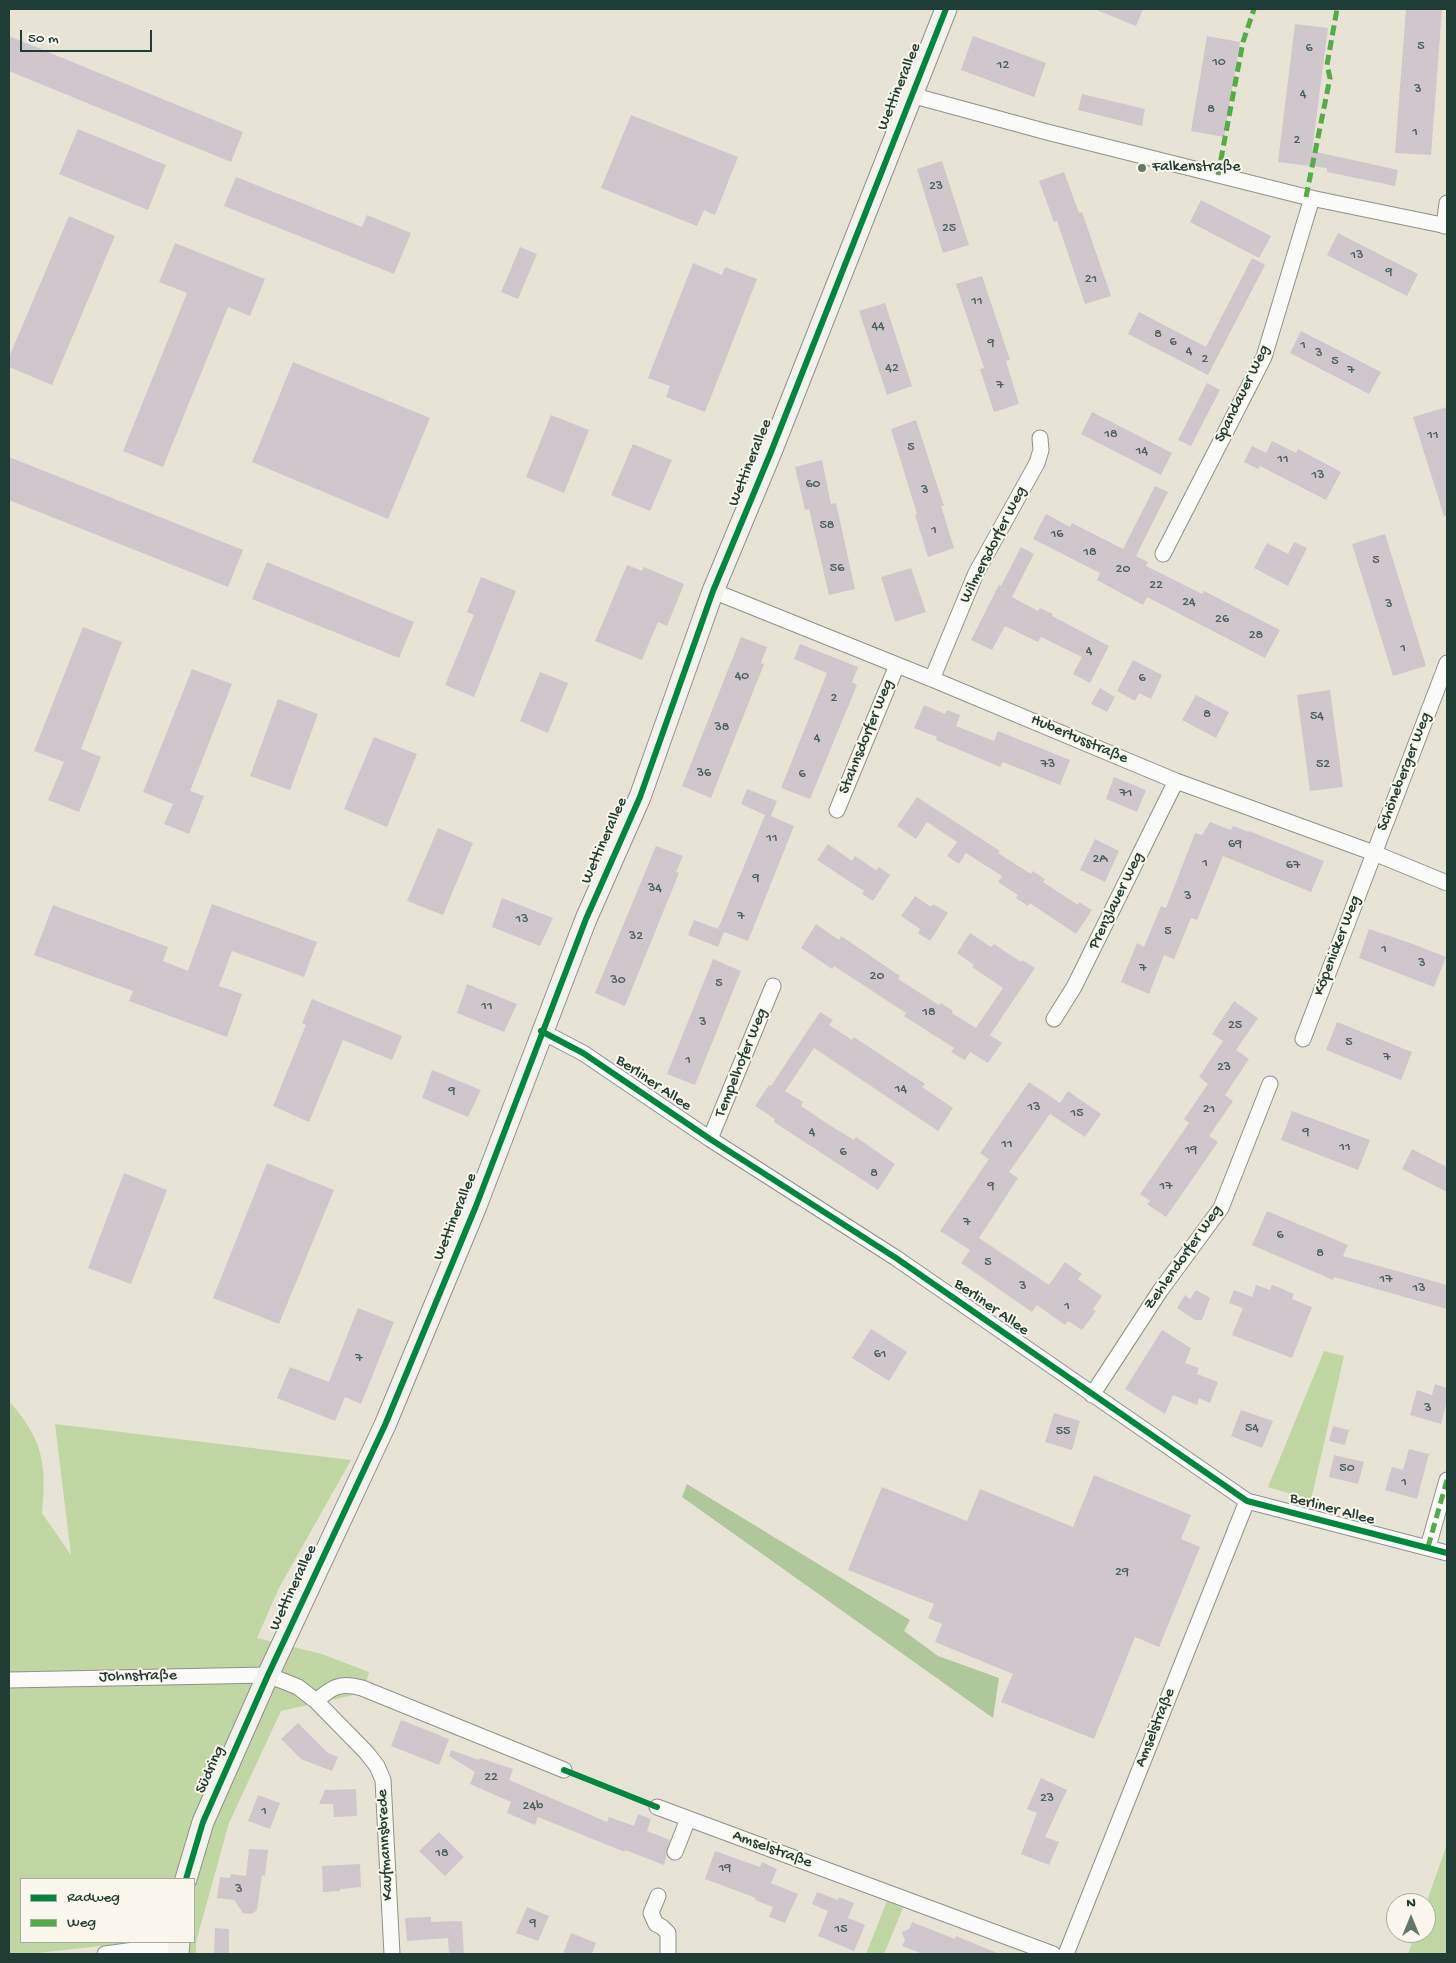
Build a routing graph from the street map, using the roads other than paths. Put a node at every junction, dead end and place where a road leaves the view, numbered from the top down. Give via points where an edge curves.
1 (946, 9) edge
2 (911, 95) junction
3 (1312, 198) junction
4 (1447, 203) edge
5 (1446, 226) edge
6 (1040, 438) dead end
7 (1163, 554) dead end
8 (713, 591) junction
9 (1447, 663) edge
10 (897, 665) junction
11 (932, 679) junction
12 (1176, 781) junction
13 (837, 810) dead end
14 (1374, 853) junction
15 (1447, 883) edge
16 (773, 986) dead end
17 (1054, 1019) dead end
18 (541, 1031) junction
19 (1303, 1039) dead end
20 (1270, 1084) dead end
21 (710, 1139) junction
22 (1092, 1395) junction
23 (1447, 1480) edge
24 (1247, 1501) junction
25 (1428, 1547) junction
26 (1447, 1553) edge
27 (268, 1675) junction
28 (9, 1680) edge
29 (316, 1701) junction
30 (564, 1770) dead end
31 (657, 1807) dead end
32 (688, 1819) junction
33 (675, 1852) dead end
34 (186, 1878) edge
35 (658, 1896) dead end
36 (179, 1947) edge
37 (105, 1954) edge
38 (392, 1954) edge
39 (668, 1954) edge
40 (1054, 1954) edge
41 (1066, 1954) edge

1 - 2 street, Wettinerallee
2 - 3 street
2 - 8 street, Wettinerallee
3 - 5 street
3 - 7 street, Spandauer Weg via 1264,357
4 - 5 street
6 - 11 street, Wilmersdorfer Weg via 1037,463 976,573
8 - 10 street, Hubertusstraße
8 - 18 street, Wettinerallee via 640,797
9 - 14 street, Schöneberger Weg
10 - 11 street, Hubertusstraße
10 - 13 street, Stahnsdorfer Weg
11 - 12 street, Hubertusstraße
12 - 14 street, Hubertusstraße
12 - 17 street, Prenzlauer Weg via 1074,987
14 - 15 street, Hubertusstraße
14 - 19 street, Köpenicker Weg
16 - 21 street, Tempelhofer Weg
18 - 21 street, Berliner Allee via 583,1053
18 - 27 street, Wettinerallee via 476,1206 385,1425
20 - 22 street, Zehlendorfer Weg via 1221,1208 1160,1291
21 - 22 street, Berliner Allee via 896,1258
22 - 24 street, Berliner Allee
23 - 25 street
24 - 25 street, Berliner Allee
24 - 41 street, Amselstraße
25 - 26 street, Berliner Allee
27 - 28 street, Johnstraße
27 - 29 street, Kaufmannsbrede via 298,1687
27 - 34 street, Südring via 203,1822
29 - 30 street via 338,1686 362,1688
29 - 38 street, Kaufmannsbrede via 366,1752 383,1780
31 - 32 street, Amselstraße
32 - 33 street
32 - 40 street, Amselstraße
35 - 39 street via 651,1913 656,1924 668,1933
36 - 37 street

